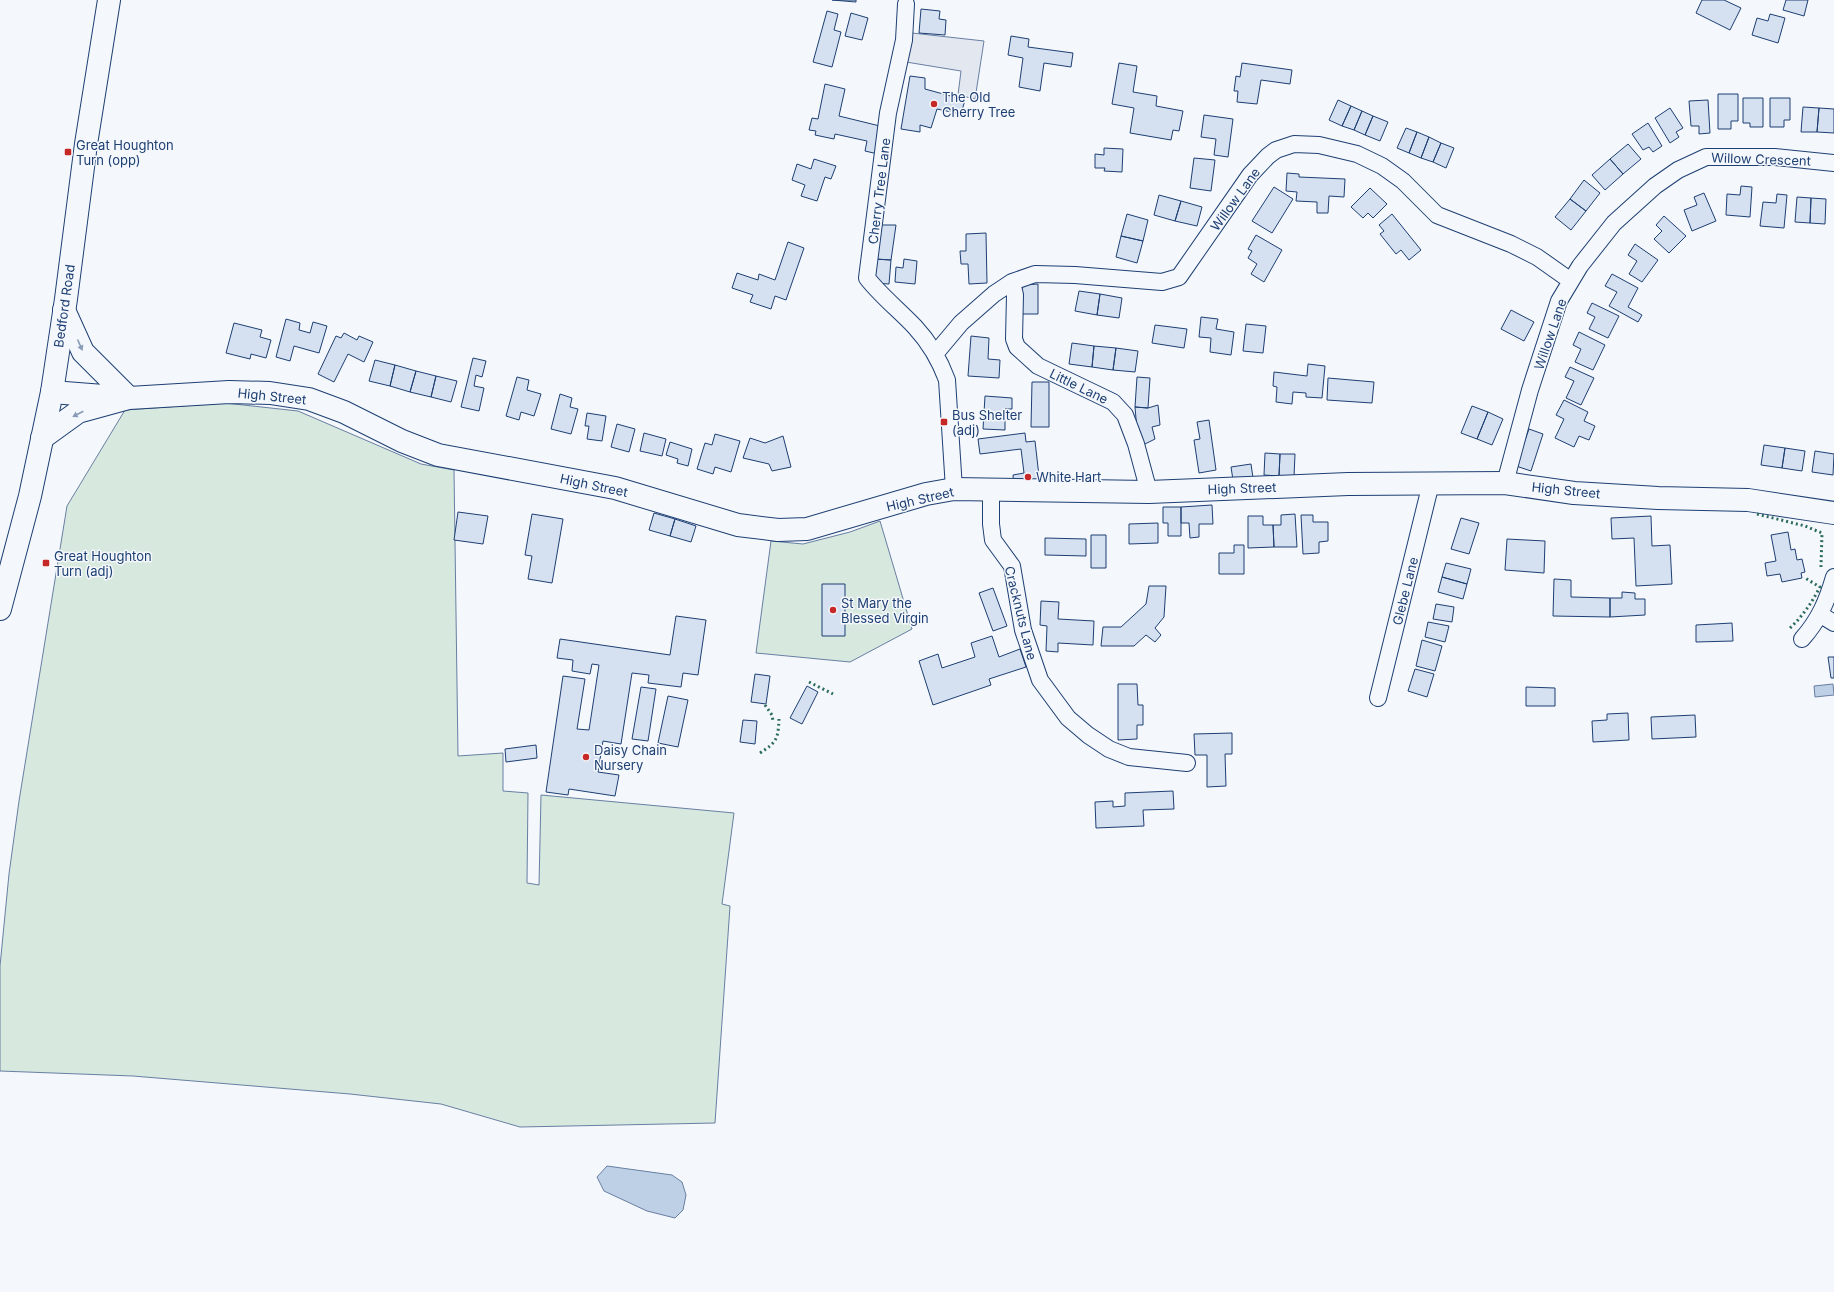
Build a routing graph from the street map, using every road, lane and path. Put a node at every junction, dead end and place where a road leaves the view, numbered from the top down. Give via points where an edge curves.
1 (109, 0) edge
2 (906, 4) dead end
3 (1834, 163) edge
4 (1571, 281) junction
5 (1012, 282) junction
6 (64, 310) junction
7 (935, 354) junction
8 (52, 392) junction
9 (129, 398) junction
10 (42, 438) junction
11 (1431, 482) junction
12 (1505, 483) junction
13 (954, 489) junction
14 (991, 491) junction
15 (1149, 492) junction
16 (1834, 513) edge
17 (1834, 577) edge
18 (0, 609) edge
19 (1827, 619) edge
20 (1802, 639) dead end
21 (1378, 698) dead end
22 (1187, 763) dead end

1 - 6 main road, Bedford Road via 86,144
2 - 7 street, Cherry Tree Lane via 904,40 888,113 867,278 915,327
3 - 4 street, Willow Crescent via 1775,157 1706,157 1678,170 1655,186 1614,223
4 - 5 street, Willow Lane via 1537,257 1511,244 1437,215 1403,181 1382,166 1357,154 1319,145 1294,144 1272,153 1250,175 1180,277 1162,282 1035,274
4 - 12 street, Willow Lane via 1559,302 1530,390
5 - 7 street, Willow Lane via 961,323
5 - 15 street, Little Lane via 1015,295 1014,339 1017,347 1038,366 1113,402 1125,415
6 - 8 main road, Bedford Road
6 -> 9 main road via 83,352
7 - 13 street via 947,380
8 - 9 main road, High Street
8 - 10 main road, Bedford Road
9 -> 10 main road via 78,412
9 - 13 main road, High Street via 229,392 309,399 344,412 402,441 438,455 615,488 738,524 778,530 807,529 926,494
10 - 18 main road, Bedford Road via 30,496
11 - 12 main road, High Street
11 - 15 main road, High Street
11 - 21 street, Glebe Lane
12 - 16 main road, High Street via 1574,493 1748,500
13 - 14 main road, High Street
14 - 15 main road, High Street
14 - 22 street, Cracknuts Lane via 993,540 1012,566 1023,630 1040,680 1068,718 1109,749 1129,757
17 - 19 street
19 - 20 street via 1814,626

